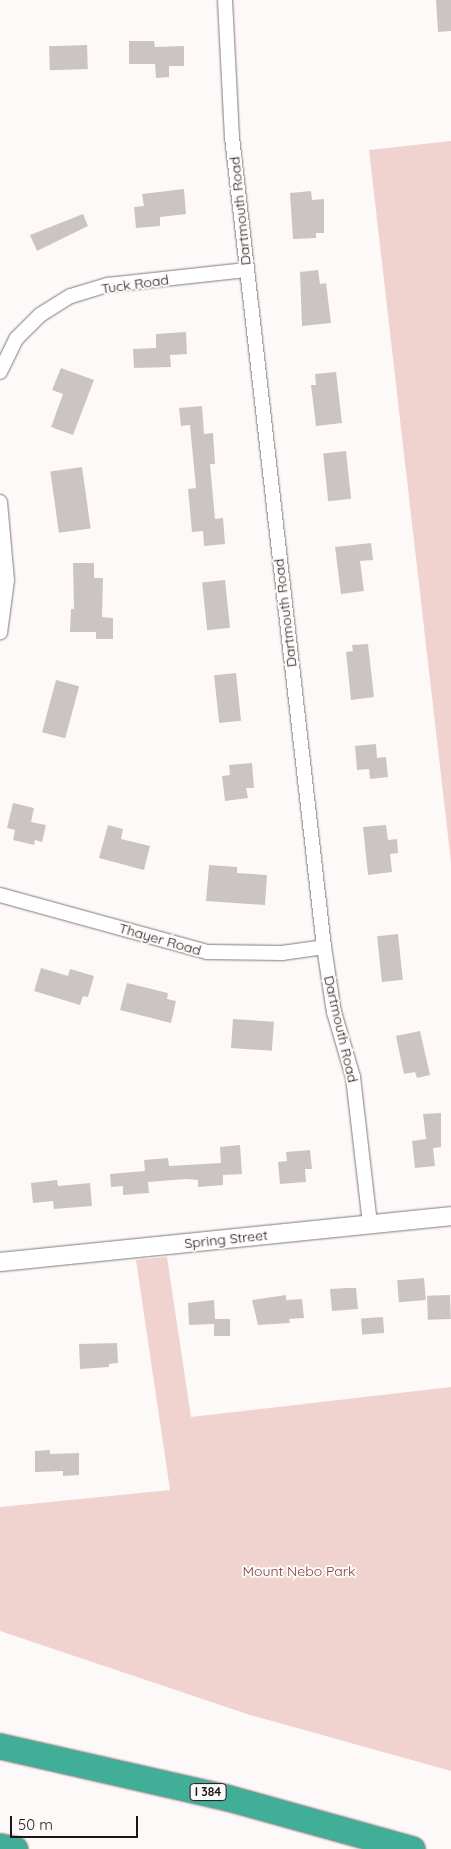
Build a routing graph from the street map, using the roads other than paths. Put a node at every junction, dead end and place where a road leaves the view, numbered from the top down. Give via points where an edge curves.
1 (225, 0) edge
2 (246, 270) junction
3 (0, 372) edge
4 (0, 502) edge
5 (0, 633) edge
6 (0, 895) edge
7 (324, 947) junction
8 (451, 1216) edge
9 (370, 1223) junction
10 (0, 1262) edge
11 (0, 1746) edge
12 (0, 1846) edge
13 (15, 1849) edge
14 (412, 1849) edge

1 - 2 street, Dartmouth Road via 230,112
2 - 3 street, Tuck Road via 108,285 71,296 40,315 16,339
2 - 7 street, Dartmouth Road
4 - 5 street via 7,580
6 - 7 street, Thayer Road via 207,952 282,953
7 - 9 street, Dartmouth Road via 334,1012 353,1077
8 - 9 street, Spring Street
9 - 10 street, Spring Street
11 - 14 highway, I 384 via 225,1796
12 - 13 highway

